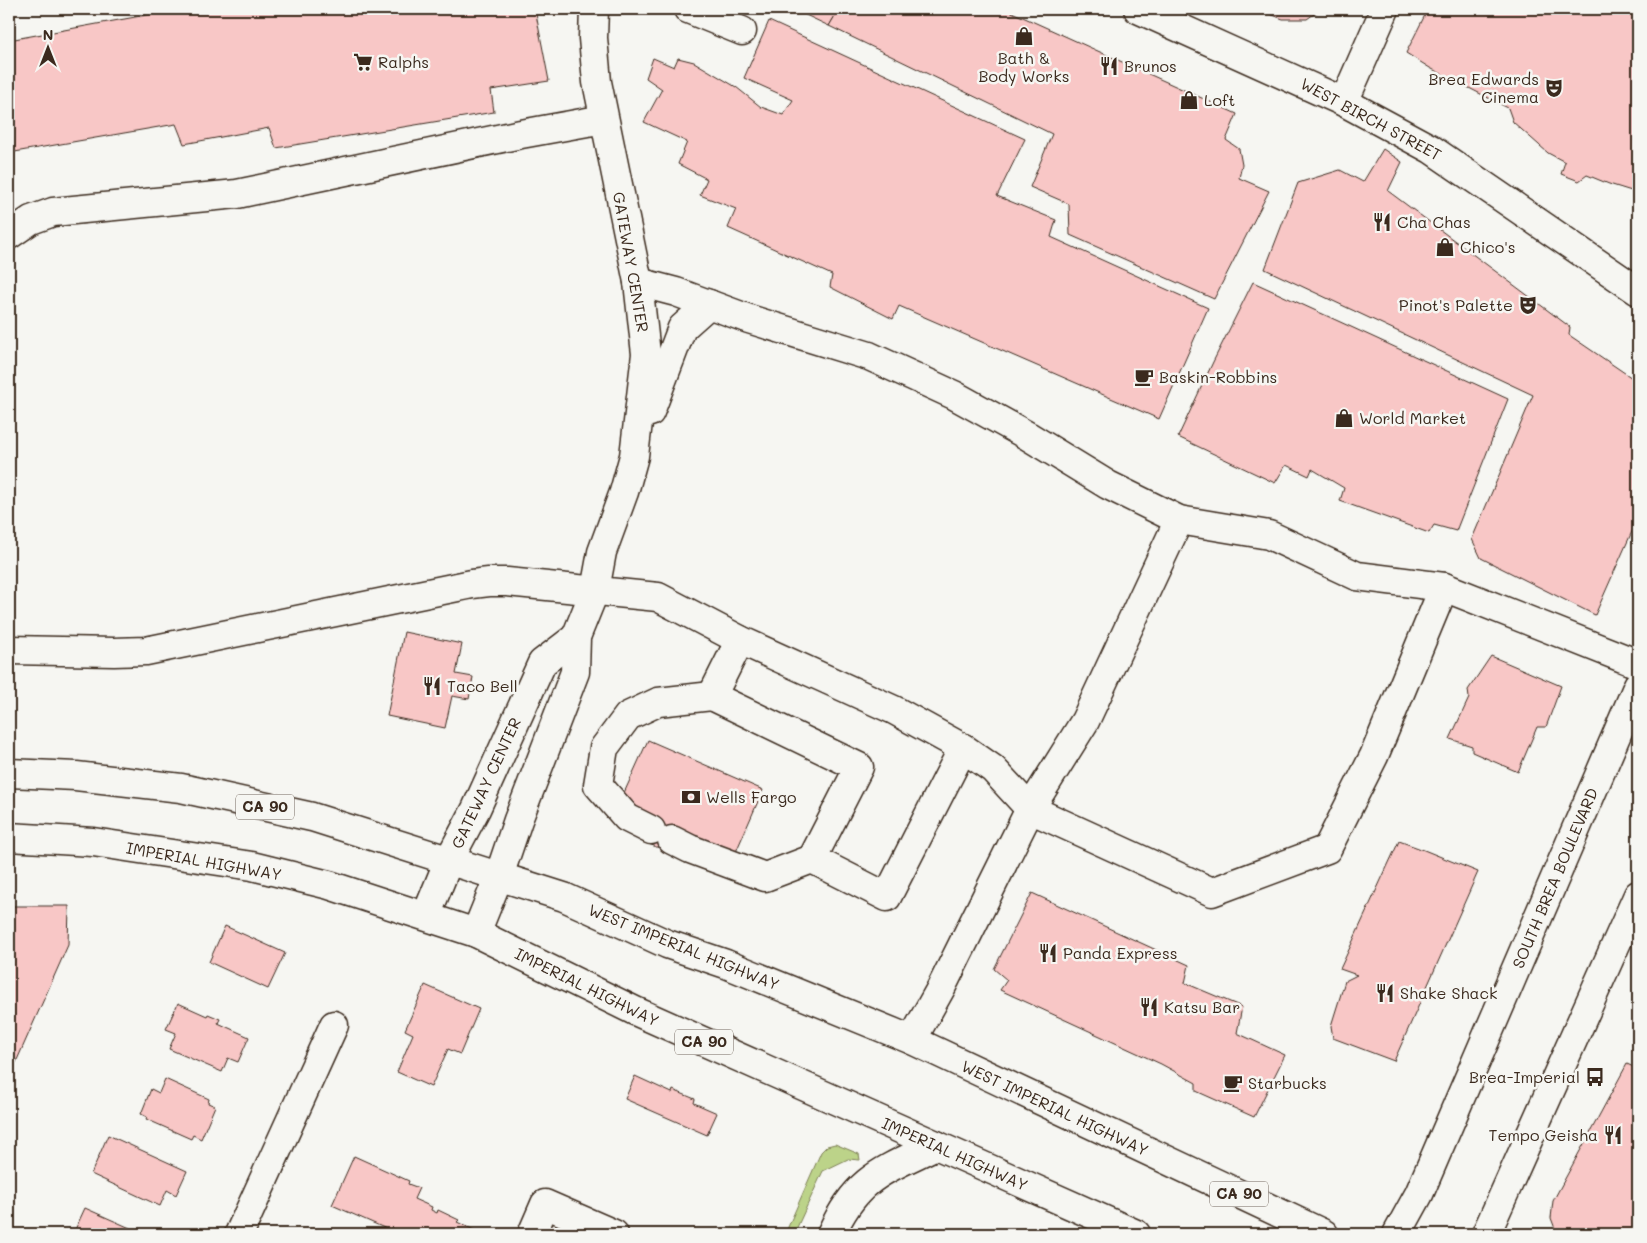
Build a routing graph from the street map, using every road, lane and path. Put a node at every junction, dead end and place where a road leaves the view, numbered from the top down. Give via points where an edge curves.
1 (594, 9) edge
2 (688, 9) edge
3 (1138, 9) edge
4 (1385, 9) edge
5 (742, 31) dead end
6 (1344, 102) junction
7 (604, 119) junction
8 (9, 235) edge
9 (638, 282) junction
10 (1638, 291) edge
11 (709, 304) junction
12 (634, 456) junction
13 (1179, 520) junction
14 (1444, 587) junction
15 (594, 590) junction
16 (576, 636) junction
17 (740, 640) junction
18 (9, 650) edge
19 (1638, 664) edge
20 (1638, 685) edge
21 (712, 696) junction
22 (963, 748) junction
23 (9, 773) edge
24 (1030, 809) junction
25 (9, 837) edge
26 (812, 859) junction
27 (449, 860) junction
28 (499, 876) junction
29 (1638, 895) edge
30 (426, 916) junction
31 (476, 933) junction
32 (334, 1025) dead end
33 (912, 1040) junction
34 (936, 1145) junction
35 (836, 1224) edge
36 (239, 1234) edge
37 (532, 1234) edge
38 (614, 1234) edge
39 (1132, 1234) edge
40 (1324, 1234) edge
41 (1397, 1234) edge
42 (1486, 1234) edge

1 - 7 main road via 597,82
2 - 5 main road
3 - 6 main road, WEST BIRCH STREET
4 - 6 main road
6 - 10 main road, WEST BIRCH STREET via 1431,148
7 - 8 main road via 237,194 53,212 31,220
7 - 9 main road, GATEWAY CENTER
9 - 11 main road
9 - 12 main road, GATEWAY CENTER via 646,354
11 - 12 main road via 682,328
11 - 13 main road via 869,356 954,395 1108,486
12 - 15 main road, GATEWAY CENTER via 602,552
13 - 14 main road via 1269,535 1357,576
13 - 24 main road via 1085,721
14 - 19 main road
14 - 24 main road via 1374,756 1327,848 1212,892
15 - 16 main road, GATEWAY CENTER
15 - 17 main road via 658,597
15 - 18 main road via 489,582 146,651
16 - 27 main road, GATEWAY CENTER via 542,663 476,809
16 - 28 main road, GATEWAY CENTER via 575,672
17 - 21 main road
17 - 22 main road via 886,707
20 - 41 main road, SOUTH BREA BOULEVARD via 1419,1194
21 - 26 main road via 859,767
21 - 26 main road via 658,702 628,716 604,748 598,786 627,818 765,877
22 - 24 main road via 993,769
22 - 26 main road via 887,897
23 - 27 main road, WEST IMPERIAL HIGHWAY / CA 90 via 76,776 181,788 312,817
24 - 33 main road
25 - 30 main road, IMPERIAL HIGHWAY / CA 90 via 93,842 252,866 328,885
27 - 28 main road, WEST IMPERIAL HIGHWAY / CA 90
27 - 30 main road, GATEWAY CENTER
28 - 31 main road, GATEWAY CENTER
28 - 33 main road, WEST IMPERIAL HIGHWAY / CA 90 via 564,898 667,944 726,964
29 - 42 main road
30 - 31 main road, IMPERIAL HIGHWAY / CA 90
31 - 34 main road, IMPERIAL HIGHWAY / CA 90 via 635,1011
32 - 36 main road
33 - 40 main road, WEST IMPERIAL HIGHWAY / CA 90
34 - 35 main road via 879,1172 858,1190
34 - 39 main road, IMPERIAL HIGHWAY / CA 90
37 - 38 main road via 545,1204

